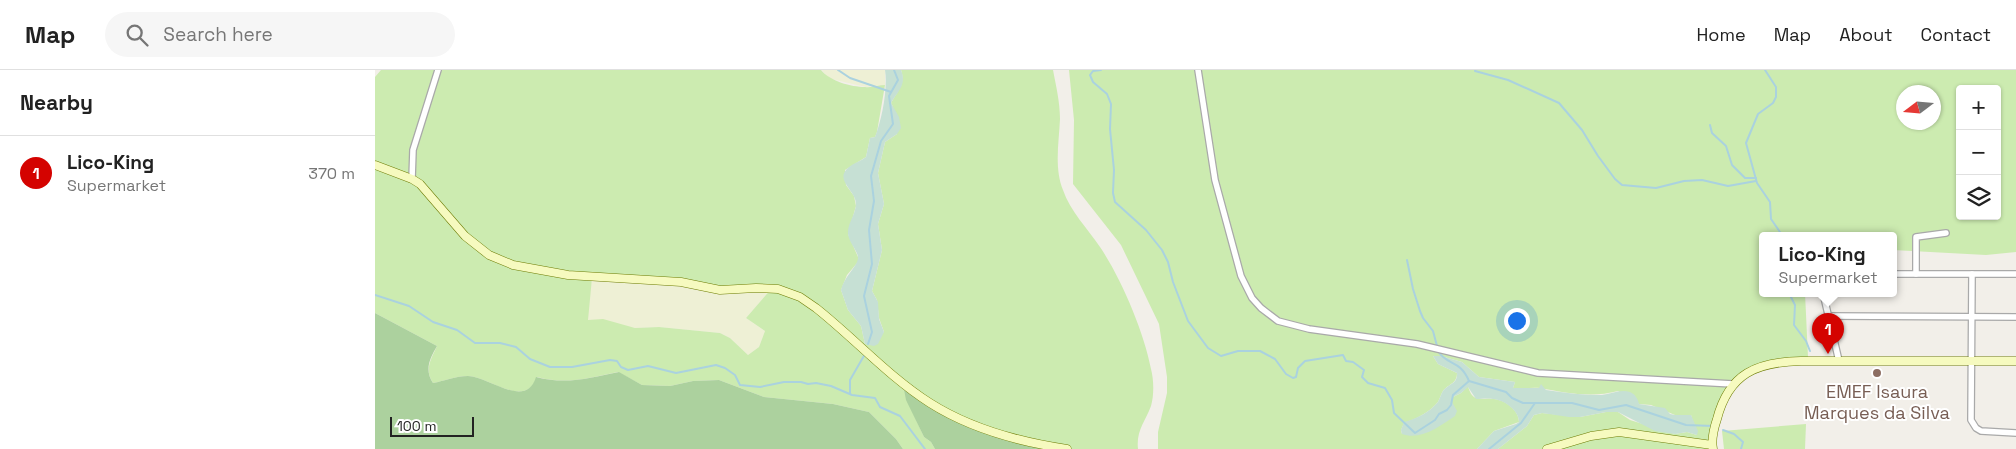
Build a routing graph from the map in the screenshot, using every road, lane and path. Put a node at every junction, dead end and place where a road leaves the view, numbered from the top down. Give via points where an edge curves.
1 (438, 70) edge
2 (1198, 70) edge
3 (375, 165) edge
4 (412, 178) junction
5 (1946, 233) dead end
6 (1897, 274) edge
7 (1916, 274) junction
8 (1972, 274) junction
9 (2016, 274) edge
10 (1824, 297) edge
11 (1829, 316) junction
12 (1972, 317) junction
13 (2016, 317) edge
14 (1839, 361) junction
15 (1972, 361) junction
16 (2016, 361) edge
17 (1733, 384) junction
18 (2016, 433) edge
19 (1713, 447) edge
20 (1067, 449) edge
21 (1547, 449) edge

1 - 4 street via 413,150
2 - 17 street via 1215,180 1238,268 1252,298 1278,321 1301,328 1417,344 1538,373
3 - 4 street
4 - 20 street via 433,197 465,236 500,260 525,268 569,274 681,282 720,290 768,288 792,293 816,308 920,396 940,409 988,430
5 - 7 street via 1916,237
6 - 7 street
7 - 8 street
8 - 9 street
8 - 12 street
10 - 11 street
11 - 12 street
11 - 14 street
12 - 13 street
12 - 15 street
14 - 15 street
14 - 17 street via 1801,360 1769,364 1749,372
15 - 16 street
15 - 18 street via 1973,425 1981,430
17 - 19 street via 1719,410
19 - 21 street via 1619,432 1591,436

